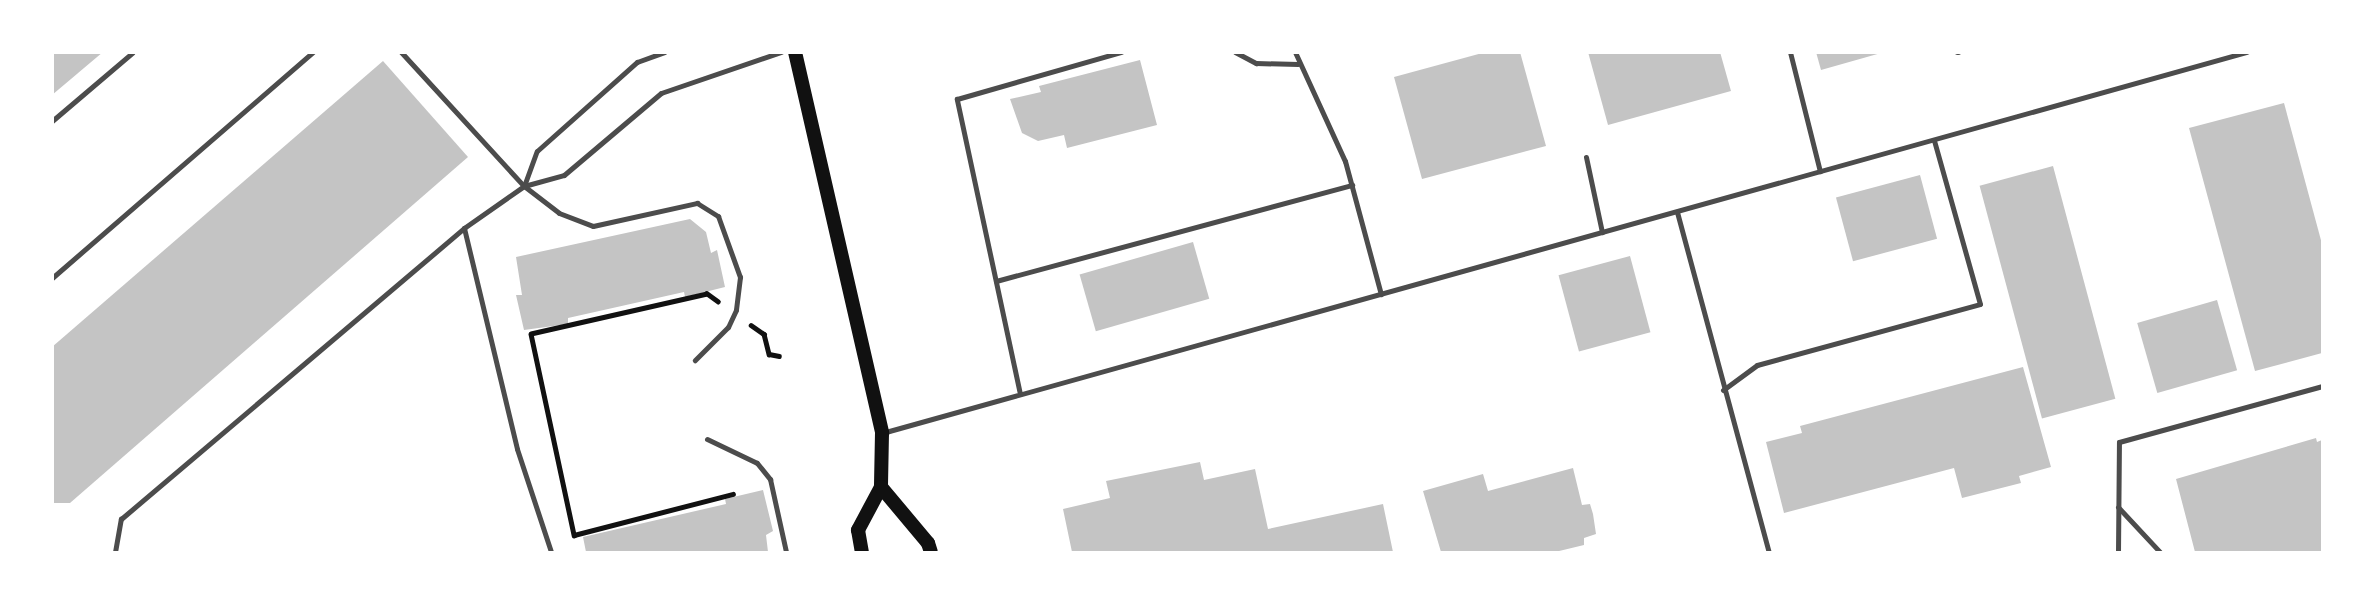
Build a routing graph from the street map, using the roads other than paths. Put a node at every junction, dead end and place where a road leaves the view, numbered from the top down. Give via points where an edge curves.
1 (133, 52) edge
2 (313, 52) edge
3 (401, 52) edge
4 (664, 52) edge
5 (781, 52) edge
6 (795, 52) edge
7 (1121, 52) edge
8 (1235, 52) edge
9 (1295, 52) edge
10 (1790, 52) edge
11 (2247, 52) edge
12 (1298, 64) junction
13 (52, 121) edge
14 (1934, 140) junction
15 (1586, 157) dead end
16 (1820, 171) junction
17 (524, 186) junction
18 (1352, 186) junction
19 (1677, 212) junction
20 (464, 228) junction
21 (1602, 232) junction
22 (52, 278) edge
23 (996, 281) junction
24 (1381, 294) junction
25 (695, 360) dead end
26 (2322, 386) edge
27 (1723, 390) junction
28 (1020, 394) junction
29 (882, 433) junction
30 (707, 439) dead end
31 (881, 487) junction
32 (2118, 507) junction
33 (115, 552) edge
34 (551, 552) edge
35 (786, 552) edge
36 (862, 552) edge
37 (931, 552) edge
38 (1769, 552) edge
39 (2118, 552) edge
40 (2160, 552) edge

1 - 13 lane
2 - 22 lane
3 - 17 lane
4 - 17 lane via 637,62 537,151
5 - 17 lane via 661,93 564,175
6 - 29 main road
7 - 23 lane via 957,99
8 - 12 lane via 1256,63
9 - 12 lane
10 - 16 lane
11 - 14 lane
12 - 18 lane via 1327,114
14 - 16 lane
14 - 27 lane via 1980,304 1757,365
15 - 21 lane
16 - 19 lane
17 - 20 lane
17 - 25 lane via 559,213 593,226 697,203 718,216 740,277 736,310 728,327
18 - 23 lane
18 - 24 lane
19 - 21 lane
19 - 27 lane
20 - 33 lane via 121,519
20 - 34 lane via 531,492
21 - 24 lane
23 - 28 lane
24 - 28 lane
26 - 32 lane via 2119,442
27 - 38 lane
28 - 29 lane
29 - 31 main road
30 - 35 lane via 757,463 770,479
31 - 36 main road via 858,530
31 - 37 main road via 929,542
32 - 39 lane
32 - 40 lane

